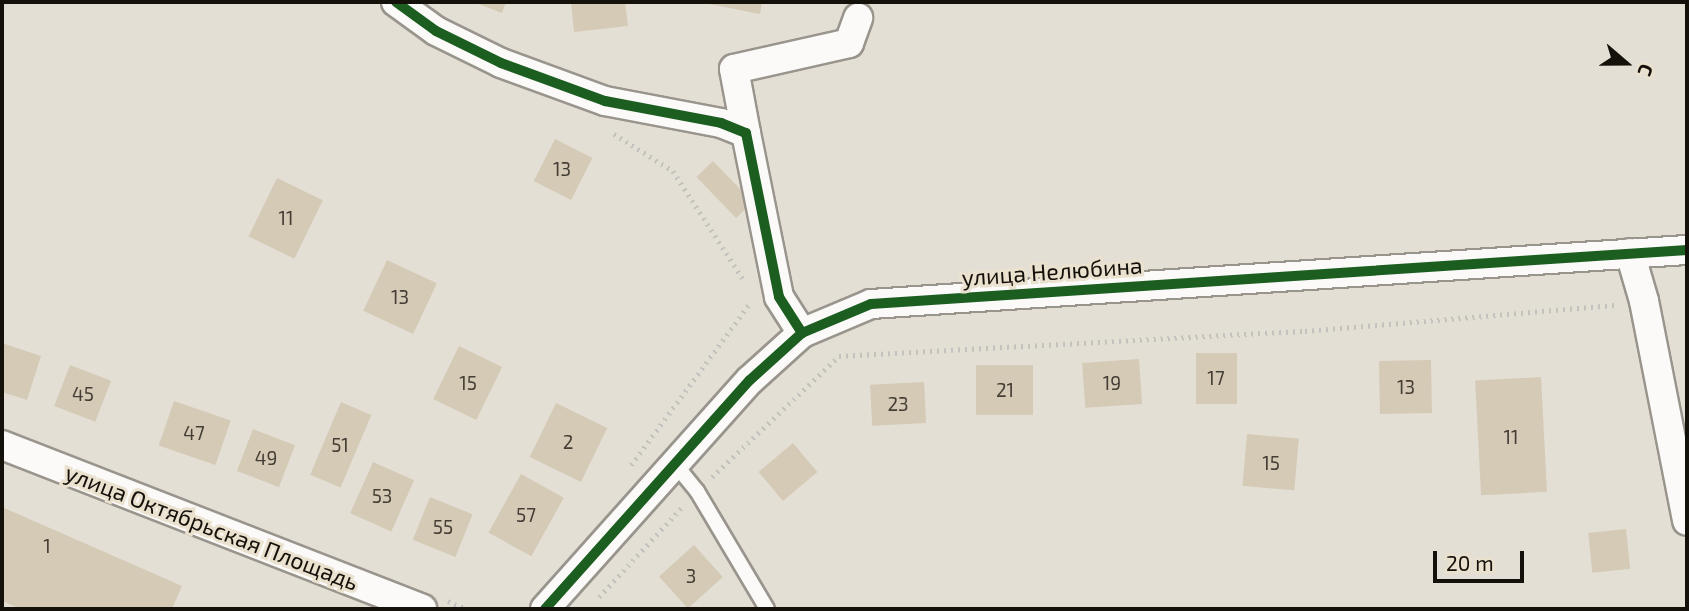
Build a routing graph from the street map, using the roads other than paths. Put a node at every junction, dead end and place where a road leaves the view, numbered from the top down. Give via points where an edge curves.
1 (396, 2) edge
2 (858, 18) dead end
3 (746, 133) junction
4 (1687, 250) edge
5 (1630, 253) junction
6 (802, 333) junction
7 (2, 445) edge
8 (675, 464) junction
9 (1687, 521) edge
10 (422, 609) edge
11 (545, 609) edge
12 (767, 609) edge

1 - 3 street via 436,31 501,63 605,100 722,123
2 - 3 street via 849,43 734,69
3 - 6 street via 779,297
4 - 5 street, улица Нелюбина
5 - 6 street, улица Нелюбина via 871,304
5 - 9 street via 1644,301
6 - 8 street, улица Нелюбина via 750,380
7 - 10 street, улица Октябрьская Площадь
8 - 11 street, улица Нелюбина
8 - 12 lane via 697,491

